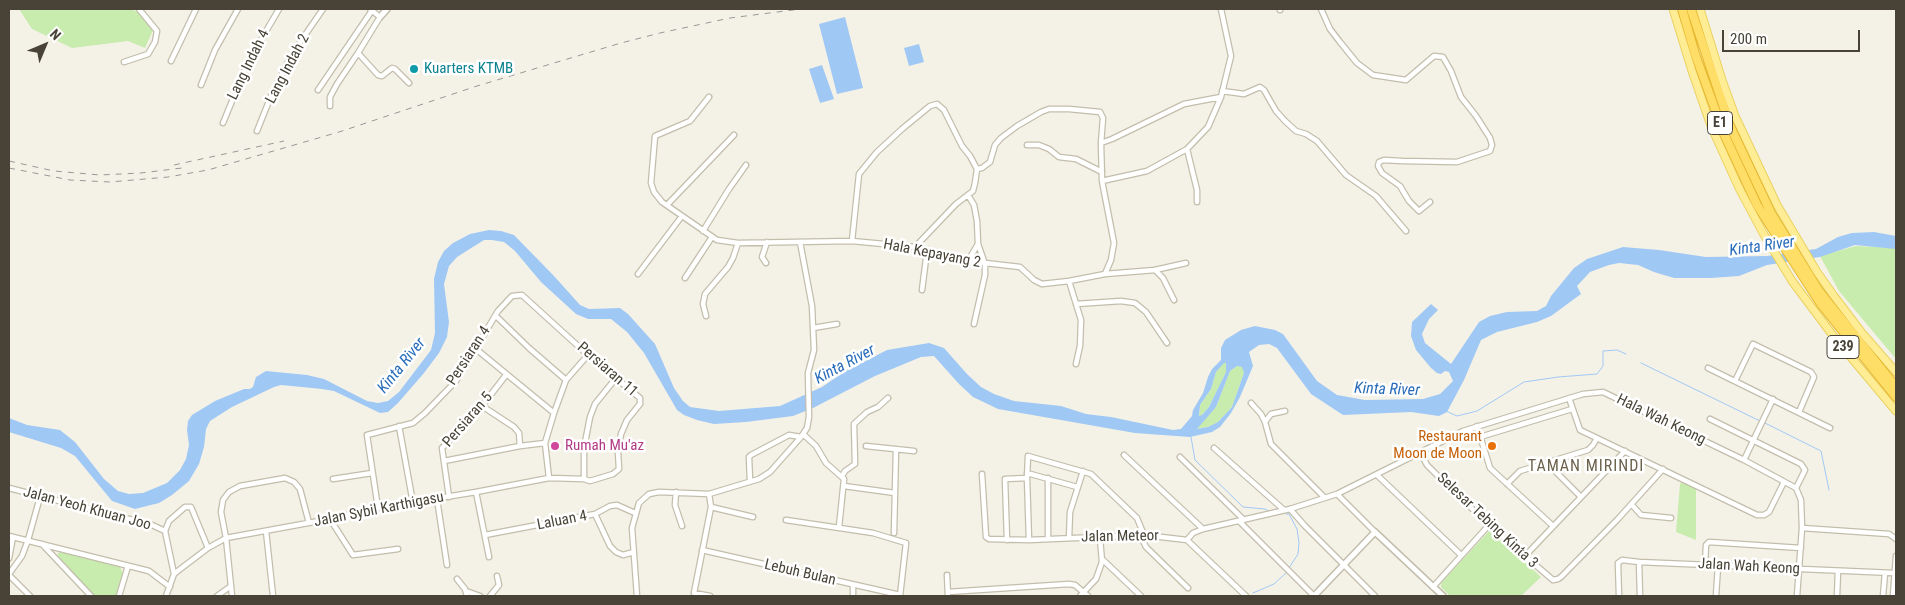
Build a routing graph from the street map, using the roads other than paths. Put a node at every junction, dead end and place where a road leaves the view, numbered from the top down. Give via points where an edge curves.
1 (140, 9) edge
2 (196, 9) edge
3 (238, 9) edge
4 (279, 9) edge
5 (323, 9) edge
6 (372, 9) edge
7 (388, 9) edge
8 (1221, 9) edge
9 (1321, 9) edge
10 (1673, 9) edge
11 (1682, 9) edge
12 (1691, 9) edge
13 (1700, 9) edge
14 (380, 17) junction
15 (358, 53) junction
16 (171, 61) dead end
17 (124, 62) dead end
18 (409, 83) dead end
19 (201, 85) dead end
20 (318, 90) dead end
21 (1222, 91) junction
22 (709, 97) dead end
23 (1221, 97) junction
24 (330, 106) dead end
25 (223, 123) dead end
26 (257, 131) dead end
27 (734, 135) dead end
28 (1101, 143) junction
29 (1027, 145) dead end
30 (1187, 149) junction
31 (746, 165) dead end
32 (977, 169) junction
33 (1102, 172) junction
34 (1102, 181) junction
35 (968, 195) junction
36 (1197, 202) dead end
37 (1430, 202) dead end
38 (667, 205) junction
39 (682, 216) junction
40 (703, 231) junction
41 (1406, 231) dead end
42 (1777, 232) junction
43 (712, 238) junction
44 (852, 241) junction
45 (768, 242) junction
46 (800, 242) junction
47 (738, 243) junction
48 (978, 244) junction
49 (915, 247) junction
50 (927, 251) junction
51 (968, 261) junction
52 (766, 263) dead end
53 (1186, 263) dead end
54 (985, 264) junction
55 (1155, 270) junction
56 (638, 274) dead end
57 (1105, 274) junction
58 (685, 278) dead end
59 (1806, 279) junction
60 (1069, 281) junction
61 (922, 290) dead end
62 (512, 296) joint
63 (1174, 300) dead end
64 (1076, 304) junction
65 (496, 316) junction
66 (706, 316) dead end
67 (837, 324) dead end
68 (974, 324) dead end
69 (813, 328) junction
70 (1167, 343) dead end
71 (476, 349) junction
72 (588, 355) junction
73 (1076, 364) dead end
74 (1708, 368) dead end
75 (1896, 372) edge
76 (506, 375) junction
77 (616, 378) junction
78 (566, 380) junction
79 (1735, 380) junction
80 (1896, 386) edge
81 (1896, 397) edge
82 (888, 398) dead end
83 (1569, 398) junction
84 (1773, 399) junction
85 (1251, 403) dead end
86 (482, 406) junction
87 (1572, 409) junction
88 (1285, 410) dead end
89 (1896, 411) edge
90 (1800, 412) junction
91 (554, 413) junction
92 (1710, 419) dead end
93 (1265, 422) junction
94 (399, 426) junction
95 (1477, 426) junction
96 (1830, 428) dead end
97 (802, 436) junction
98 (1480, 437) junction
99 (1597, 438) junction
100 (1753, 441) junction
101 (545, 444) junction
102 (520, 446) junction
103 (866, 446) dead end
104 (1214, 448) dead end
105 (896, 449) junction
106 (914, 451) dead end
107 (1625, 451) junction
108 (1420, 452) junction
109 (1124, 455) dead end
110 (1180, 458) dead end
111 (1744, 460) junction
112 (444, 461) junction
113 (1547, 463) junction
114 (1663, 469) junction
115 (1083, 471) junction
116 (617, 472) joint
117 (372, 473) junction
118 (982, 474) dead end
119 (1377, 474) junction
120 (1027, 475) junction
121 (842, 476) junction
122 (549, 478) junction
123 (1048, 478) junction
124 (333, 479) dead end
125 (584, 479) junction
126 (750, 482) junction
127 (1784, 482) junction
128 (1506, 484) junction
129 (844, 486) junction
130 (1077, 487) junction
131 (9, 488) edge
132 (1796, 488) junction
133 (476, 492) junction
134 (676, 492) junction
135 (895, 493) junction
136 (709, 494) junction
137 (1337, 494) junction
138 (1581, 496) junction
139 (40, 497) junction
140 (449, 497) junction
141 (1324, 497) junction
142 (437, 499) junction
143 (413, 503) junction
144 (1632, 505) junction
145 (711, 506) junction
146 (378, 508) junction
147 (1290, 509) junction
148 (1284, 510) junction
149 (635, 513) junction
150 (595, 514) junction
151 (753, 517) dead end
152 (1670, 518) dead end
153 (330, 519) junction
154 (786, 520) dead end
155 (1244, 520) junction
156 (1239, 521) junction
157 (309, 523) junction
158 (1488, 525) junction
159 (682, 526) dead end
160 (1553, 526) junction
161 (839, 527) junction
162 (1802, 528) junction
163 (1203, 529) junction
164 (165, 531) junction
165 (266, 531) junction
166 (1375, 532) junction
167 (894, 533) dead end
168 (485, 535) junction
169 (1142, 535) junction
170 (11, 536) edge
171 (226, 538) junction
172 (1069, 538) junction
173 (1100, 538) junction
174 (1048, 539) junction
175 (1896, 539) edge
176 (28, 540) junction
177 (1007, 540) junction
178 (1029, 540) junction
179 (1187, 540) junction
180 (42, 544) junction
181 (208, 548) junction
182 (1801, 548) junction
183 (398, 549) dead end
184 (702, 550) junction
185 (634, 552) junction
186 (1461, 555) junction
187 (1524, 556) junction
188 (1896, 556) edge
189 (490, 557) dead end
190 (9, 558) edge
191 (1103, 560) junction
192 (1639, 562) junction
193 (447, 564) dead end
194 (1343, 565) junction
195 (128, 566) junction
196 (1705, 566) junction
197 (1718, 566) junction
198 (10, 568) edge
199 (1799, 570) junction
200 (1838, 571) junction
201 (1885, 573) junction
202 (1894, 573) junction
203 (9, 574) edge
204 (174, 574) junction
205 (947, 575) dead end
206 (498, 576) dead end
207 (457, 579) dead end
208 (230, 586) junction
209 (853, 586) junction
210 (170, 587) junction
211 (1433, 587) junction
212 (1188, 588) dead end
213 (466, 594) edge
214 (948, 594) edge
215 (1082, 594) edge
216 (30, 596) edge
217 (91, 596) edge
218 (119, 596) edge
219 (166, 596) edge
220 (216, 596) edge
221 (232, 596) edge
222 (273, 596) edge
223 (480, 596) edge
224 (490, 596) edge
225 (637, 596) edge
226 (710, 596) edge
227 (853, 596) edge
228 (900, 596) edge
229 (1088, 596) edge
230 (1141, 596) edge
231 (1246, 596) edge
232 (1314, 596) edge
233 (1375, 596) edge
234 (1443, 596) edge
235 (1619, 596) edge
236 (1640, 596) edge
237 (1716, 596) edge
238 (1797, 596) edge
239 (1837, 596) edge
240 (1884, 596) edge
241 (1893, 596) edge

1 - 17 street via 157,31 155,42 148,54
2 - 16 street
3 - 19 street via 215,50
4 - 25 street, Lang Indah 4 via 248,62
5 - 26 street, Lang Indah 2 via 292,54
6 - 14 street
6 - 20 street
7 - 14 street
8 - 21 street via 1231,56
9 - 37 street via 1340,42 1357,63 1373,75 1406,80 1434,56 1443,57 1461,97 1490,138 1490,151 1457,162 1380,162 1378,166 1382,173 1400,186 1409,202 1419,211
10 - 89 main road, 239 via 1711,126 1763,233 1792,281
11 - 42 highway, E1 via 1724,134 1757,205
12 - 42 highway, E1 via 1730,126
13 - 75 main road via 1735,116 1762,177 1816,272
14 - 15 street
15 - 18 street via 378,75 395,68
15 - 24 street via 330,97
21 - 23 street
21 - 41 street via 1244,94 1260,87 1264,90 1285,121 1296,131 1317,141 1346,175 1376,196
22 - 38 street, Hala Kepayang 2 via 690,121 655,136 652,188
23 - 28 street via 1184,104
23 - 30 street via 1208,128
27 - 38 street
28 - 32 street via 1103,118 1100,112 1049,109 1004,135 995,145 990,162
28 - 33 street
29 - 33 street via 1039,145
30 - 34 street via 1147,171
30 - 36 street
31 - 40 street
32 - 35 street via 973,191
32 - 44 street via 944,110 937,104 930,106 877,152 859,174
33 - 34 street
34 - 57 street via 1114,243
35 - 48 street via 974,206
35 - 49 street
38 - 39 street, Hala Kepayang 2
39 - 40 street, Hala Kepayang 2
39 - 56 street
40 - 43 street, Hala Kepayang 2
42 - 59 highway, E1
43 - 47 street, Hala Kepayang 2
43 - 58 street
44 - 46 street, Hala Kepayang 2
44 - 49 street, Hala Kepayang 2
45 - 46 street, Hala Kepayang 2
45 - 47 street, Hala Kepayang 2
45 - 52 street via 762,257
46 - 69 street
47 - 66 street via 728,267 705,294
48 - 51 street
48 - 54 street
49 - 50 street, Hala Kepayang 2
50 - 51 street, Hala Kepayang 2
50 - 61 street
51 - 54 street, Hala Kepayang 2
53 - 55 street, Hala Kepayang 2
54 - 60 street, Hala Kepayang 2 via 1020,267 1042,284
54 - 68 street
55 - 57 street, Hala Kepayang 2
55 - 63 street
57 - 60 street, Hala Kepayang 2
59 - 80 highway, E1
59 - 81 highway, E1
60 - 64 street
62 - 65 street, Persiaran 4
62 - 72 street, Persiaran 11 via 522,295
64 - 70 street via 1135,303 1146,312
64 - 73 street via 1081,320
65 - 71 street, Persiaran 4
65 - 78 street
67 - 69 street
69 - 97 street via 814,350 808,382 809,417
71 - 76 street
71 - 94 street, Persiaran 4 via 456,381 424,414 413,423
72 - 77 street, Persiaran 11
72 - 78 street
74 - 79 street
76 - 86 street, Persiaran 5
76 - 91 street
77 - 116 street, Persiaran 11 via 641,401 627,420 622,434
77 - 125 street via 592,411 584,448
78 - 91 street
79 - 84 street
79 - 90 street via 1753,344 1811,372 1814,377
82 - 121 street via 854,424 855,464
83 - 87 street
83 - 95 street, Hala Wah Keong
83 - 111 street, Hala Wah Keong via 1603,392
84 - 90 street
84 - 100 street
85 - 93 street
86 - 102 street via 514,427 519,433
86 - 112 street, Persiaran 5 via 442,448
87 - 98 street
87 - 99 street via 1580,430
88 - 93 street via 1271,414
90 - 96 street
91 - 101 street
92 - 100 street
93 - 141 street via 1272,447
94 - 117 street, Persiaran 4 via 368,434
94 - 143 street
95 - 98 street
95 - 108 street, Hala Wah Keong
97 - 121 street via 816,446 826,463
97 - 126 street via 770,472
97 - 126 street via 790,435 750,455
98 - 128 street via 1490,468
99 - 107 street
99 - 113 street via 1588,450
100 - 111 street
100 - 132 street via 1804,467
101 - 102 street
101 - 122 street
102 - 112 street
103 - 105 street
104 - 148 street
105 - 106 street
105 - 135 street
107 - 114 street
107 - 138 street
108 - 119 street, Hala Wah Keong
108 - 158 street, Selesar Tebing Kinta 3 via 1427,465
109 - 163 street
110 - 155 street
111 - 127 street, Hala Wah Keong
112 - 140 street, Persiaran 5
113 - 128 street via 1517,472
113 - 138 street
114 - 127 street via 1760,516 1770,512
114 - 144 street
115 - 120 street via 1028,456
115 - 130 street
115 - 169 street via 1096,478 1137,518
116 - 125 street, Jalan Sybil Karthigasu via 590,481
117 - 124 street
117 - 146 street
118 - 177 street, Jalan Meteor via 986,536
119 - 137 street, Hala Wah Keong
119 - 186 street
120 - 123 street
120 - 177 street via 1005,479
120 - 178 street
121 - 129 street
122 - 125 street, Jalan Sybil Karthigasu
122 - 133 street, Jalan Sybil Karthigasu
123 - 130 street
123 - 174 street
126 - 136 street
127 - 132 street, Hala Wah Keong
128 - 160 street
129 - 135 street
129 - 161 street
130 - 172 street via 1070,512
131 - 139 street, Jalan Yeoh Khuan Joo
132 - 162 street via 1801,500
133 - 140 street, Jalan Sybil Karthigasu
133 - 168 street
134 - 136 street
134 - 149 street via 650,494 638,502
134 - 159 street via 675,505
135 - 167 street
136 - 145 street
137 - 141 street
137 - 166 street
138 - 160 street
139 - 164 street, Jalan Yeoh Khuan Joo
139 - 176 street
140 - 142 street, Jalan Sybil Karthigasu
141 - 147 street
142 - 143 street, Jalan Sybil Karthigasu
142 - 193 street
143 - 146 street, Jalan Sybil Karthigasu
144 - 152 street via 1641,515
144 - 187 street, Selesar Tebing Kinta 3 via 1556,580 1550,579
145 - 151 street
145 - 184 street
146 - 153 street, Jalan Sybil Karthigasu
147 - 148 street
147 - 194 street
148 - 155 street
149 - 150 street, Laluan 4 via 617,505
149 - 185 street via 632,528
150 - 168 street, Laluan 4
150 - 185 street via 616,552 623,555
153 - 157 street, Jalan Sybil Karthigasu
153 - 183 street via 353,555
154 - 161 street
155 - 156 street
156 - 163 street
156 - 232 street
157 - 165 street, Jalan Sybil Karthigasu
157 - 171 street via 300,489 294,482 285,478 240,486 223,500 221,512
158 - 186 street
158 - 187 street, Selesar Tebing Kinta 3
160 - 187 street
161 - 228 street via 906,543
162 - 175 street via 1889,534
162 - 182 street
163 - 179 street
164 - 181 street via 169,521 191,507
164 - 204 street
165 - 171 street, Jalan Sybil Karthigasu
165 - 222 street
166 - 194 street
166 - 211 street
168 - 189 street
169 - 173 street, Jalan Meteor
169 - 179 street, Jalan Meteor
169 - 212 street via 1143,542
170 - 176 street
170 - 190 street
171 - 181 street, Jalan Sybil Karthigasu
171 - 208 street
172 - 173 street, Jalan Meteor
172 - 174 street, Jalan Meteor
173 - 191 street
174 - 178 street, Jalan Meteor
176 - 180 street
176 - 198 street via 22,556
177 - 178 street, Jalan Meteor
179 - 231 street
180 - 195 street
180 - 217 street
181 - 204 street, Jalan Sybil Karthigasu
182 - 196 street via 1709,542
182 - 199 street
184 - 209 street, Lebuh Bulan
184 - 226 street via 694,592
185 - 225 street
186 - 211 street
188 - 202 street
191 - 215 street via 1096,579
191 - 230 street
192 - 196 street, Jalan Wah Keong
192 - 235 street, Jalan Wah Keong via 1618,562
192 - 236 street
194 - 232 street
194 - 233 street
195 - 210 street via 149,571
195 - 218 street
196 - 197 street, Jalan Wah Keong
197 - 199 street, Jalan Wah Keong
197 - 237 street
198 - 203 street
199 - 200 street, Jalan Wah Keong
199 - 238 street
200 - 201 street, Jalan Wah Keong
200 - 239 street
201 - 202 street, Jalan Wah Keong
201 - 240 street
202 - 241 street
203 - 216 street
204 - 210 street
205 - 214 street
206 - 224 street via 499,585
207 - 213 street
208 - 220 street
208 - 221 street
209 - 227 street
209 - 228 street, Lebuh Bulan
210 - 219 street
211 - 234 street
213 - 223 street
214 - 215 street via 1069,584
215 - 229 street

